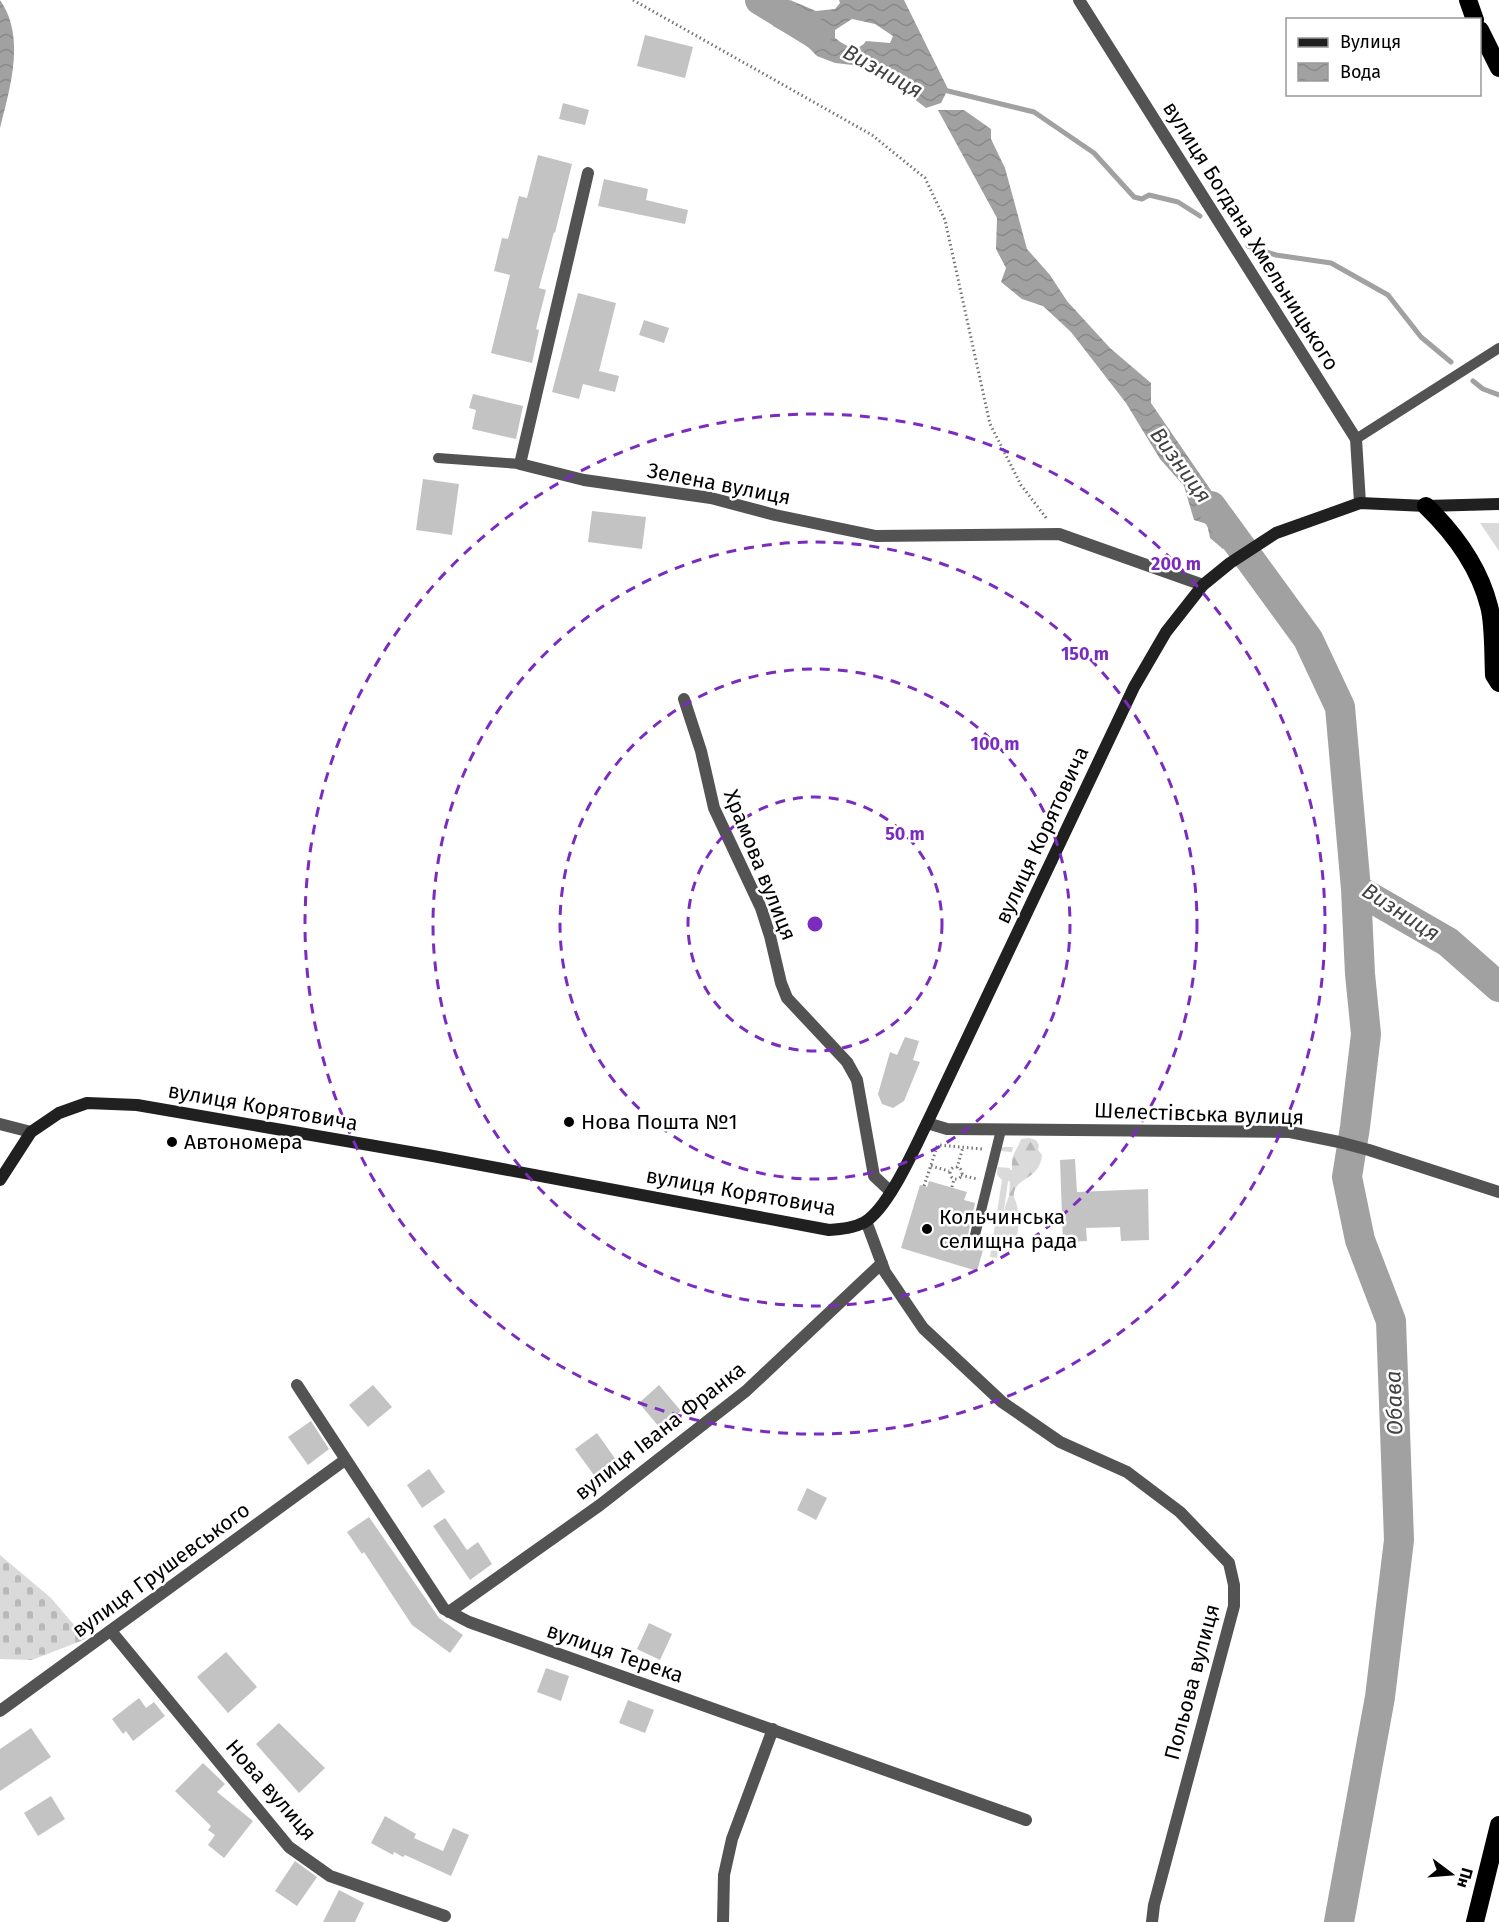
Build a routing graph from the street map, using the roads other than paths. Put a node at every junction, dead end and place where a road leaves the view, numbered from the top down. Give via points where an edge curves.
1 (1079, 0) edge
2 (1468, 0) edge
3 (1474, 18) edge
4 (1481, 34) edge
5 (1499, 68) edge
6 (588, 173) dead end
7 (1499, 348) edge
8 (1356, 439) junction
9 (438, 458) dead end
10 (520, 464) junction
11 (1360, 503) junction
12 (1499, 504) edge
13 (1426, 506) junction
14 (1203, 585) junction
15 (1499, 590) edge
16 (1490, 608) junction
17 (1499, 683) edge
18 (684, 699) dead end
19 (927, 1123) junction
20 (0, 1124) edge
21 (1001, 1130) junction
22 (31, 1132) junction
23 (0, 1180) edge
24 (891, 1192) junction
25 (1499, 1192) edge
26 (866, 1221) junction
27 (973, 1243) dead end
28 (882, 1263) junction
29 (297, 1385) dead end
30 (345, 1460) junction
31 (449, 1612) junction
32 (111, 1630) junction
33 (0, 1711) edge
34 (773, 1729) junction
35 (1026, 1820) dead end
36 (1499, 1825) edge
37 (444, 1916) dead end
38 (723, 1922) edge
39 (1152, 1922) edge
40 (1475, 1922) edge

1 - 8 street, вулиця Богдана Хмельницького
2 - 3 highway
4 - 5 highway
6 - 10 street
7 - 8 lane
8 - 11 street, вулиця Богдана Хмельницького
9 - 10 lane
10 - 14 street, Зелена вулиця via 584,480 711,498 876,536 1059,534
11 - 13 main road
11 - 14 main road, вулиця Корятовича via 1276,533
12 - 13 main road
13 - 16 highway via 1447,526 1476,569
14 - 19 main road, вулиця Корятовича via 1166,632 1134,687
15 - 16 highway
16 - 17 highway via 1494,675
18 - 24 street, Храмова вулиця via 714,808 760,908 787,998 847,1062 857,1080 874,1176
19 - 21 street, Шелестівська вулиця via 947,1129
19 - 24 main road, вулиця Корятовича
20 - 22 street
21 - 25 street, Шелестівська вулиця via 1290,1132 1369,1150
21 - 27 lane
22 - 23 main road, вулиця Корятовича
22 - 26 main road, вулиця Корятовича via 59,1113 87,1104 137,1105 829,1230 847,1229
24 - 26 main road, вулиця Корятовича
26 - 28 street, Польова вулиця
28 - 31 street, вулиця Івана Франка via 746,1390 600,1505
28 - 39 street, Польова вулиця via 923,1328 1002,1402 1060,1442 1127,1472 1180,1512 1229,1563 1234,1606
29 - 30 street, вулиця Терека
30 - 31 street, вулиця Терека
30 - 32 street, вулиця Грушевського
31 - 34 street, вулиця Терека
32 - 33 street, вулиця Грушевського
32 - 37 street, Нова вулиця via 289,1847 330,1876
34 - 35 street, вулиця Терека
34 - 38 street via 732,1839 724,1875
36 - 40 highway

